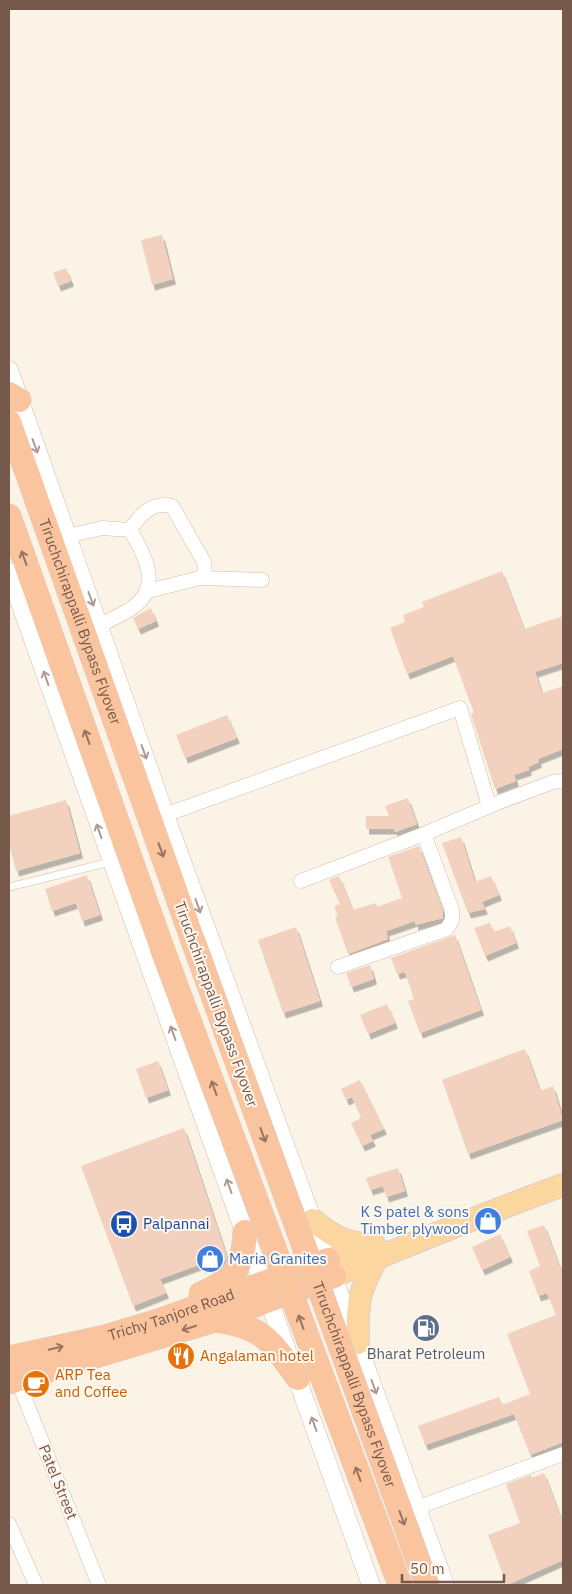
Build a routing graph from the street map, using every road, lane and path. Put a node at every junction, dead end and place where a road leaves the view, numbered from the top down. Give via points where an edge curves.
1 (9, 370) edge
2 (14, 397) edge
3 (9, 422) edge
4 (9, 516) edge
5 (130, 530) junction
6 (68, 536) junction
7 (9, 572) edge
8 (200, 578) junction
9 (262, 580) dead end
10 (148, 591) junction
11 (100, 625) junction
12 (563, 781) edge
13 (490, 806) junction
14 (165, 815) junction
15 (424, 834) junction
16 (110, 862) junction
17 (301, 881) dead end
18 (9, 887) edge
19 (338, 967) dead end
20 (563, 1186) edge
21 (313, 1220) junction
22 (246, 1232) junction
23 (374, 1251) junction
24 (331, 1268) junction
25 (267, 1291) junction
26 (215, 1320) junction
27 (158, 1321) junction
28 (358, 1343) junction
29 (12, 1373) edge
30 (298, 1378) junction
31 (563, 1454) edge
32 (416, 1508) junction
33 (9, 1524) edge
34 (36, 1585) edge
35 (98, 1585) edge
36 (371, 1585) edge
37 (400, 1585) edge
38 (426, 1585) edge
39 (445, 1585) edge

1 - 2 street
2 -> 6 street
3 -> 38 highway, Tiruchchirappalli Bypass Flyover, bridge
37 -> 4 highway, Tiruchchirappalli Bypass Flyover, bridge via 162,948
5 - 6 street via 102,528
5 - 8 street via 140,516 154,506 172,506 206,568
5 - 10 street via 147,564
6 -> 11 street
16 -> 7 street
8 - 9 street
8 - 10 street
10 - 11 street via 137,604
11 -> 14 street
12 - 13 street
13 - 14 street via 460,708
13 - 15 street
14 -> 21 street
15 - 17 street
15 - 19 street via 452,910 452,920 447,929
16 - 18 lane
22 -> 16 street
20 - 23 main road
21 - 23 main road via 340,1239
21 - 24 street
22 - 25 street
22 - 27 highway via 244,1250 235,1273 222,1284 172,1306
23 - 24 main road
23 - 28 main road via 357,1309
24 - 25 highway, Trichy Tanjore Road
24 - 28 street
25 - 26 highway, Trichy Tanjore Road
25 - 27 highway, Trichy Tanjore Road
25 - 30 street
26 -> 29 highway, Trichy Tanjore Road
26 - 30 highway via 250,1327 270,1340
29 -> 27 highway, Trichy Tanjore Road via 105,1337
28 -> 32 street
29 - 35 street, Patel Street
36 -> 30 street
31 - 32 street
32 - 39 street
33 - 34 street

